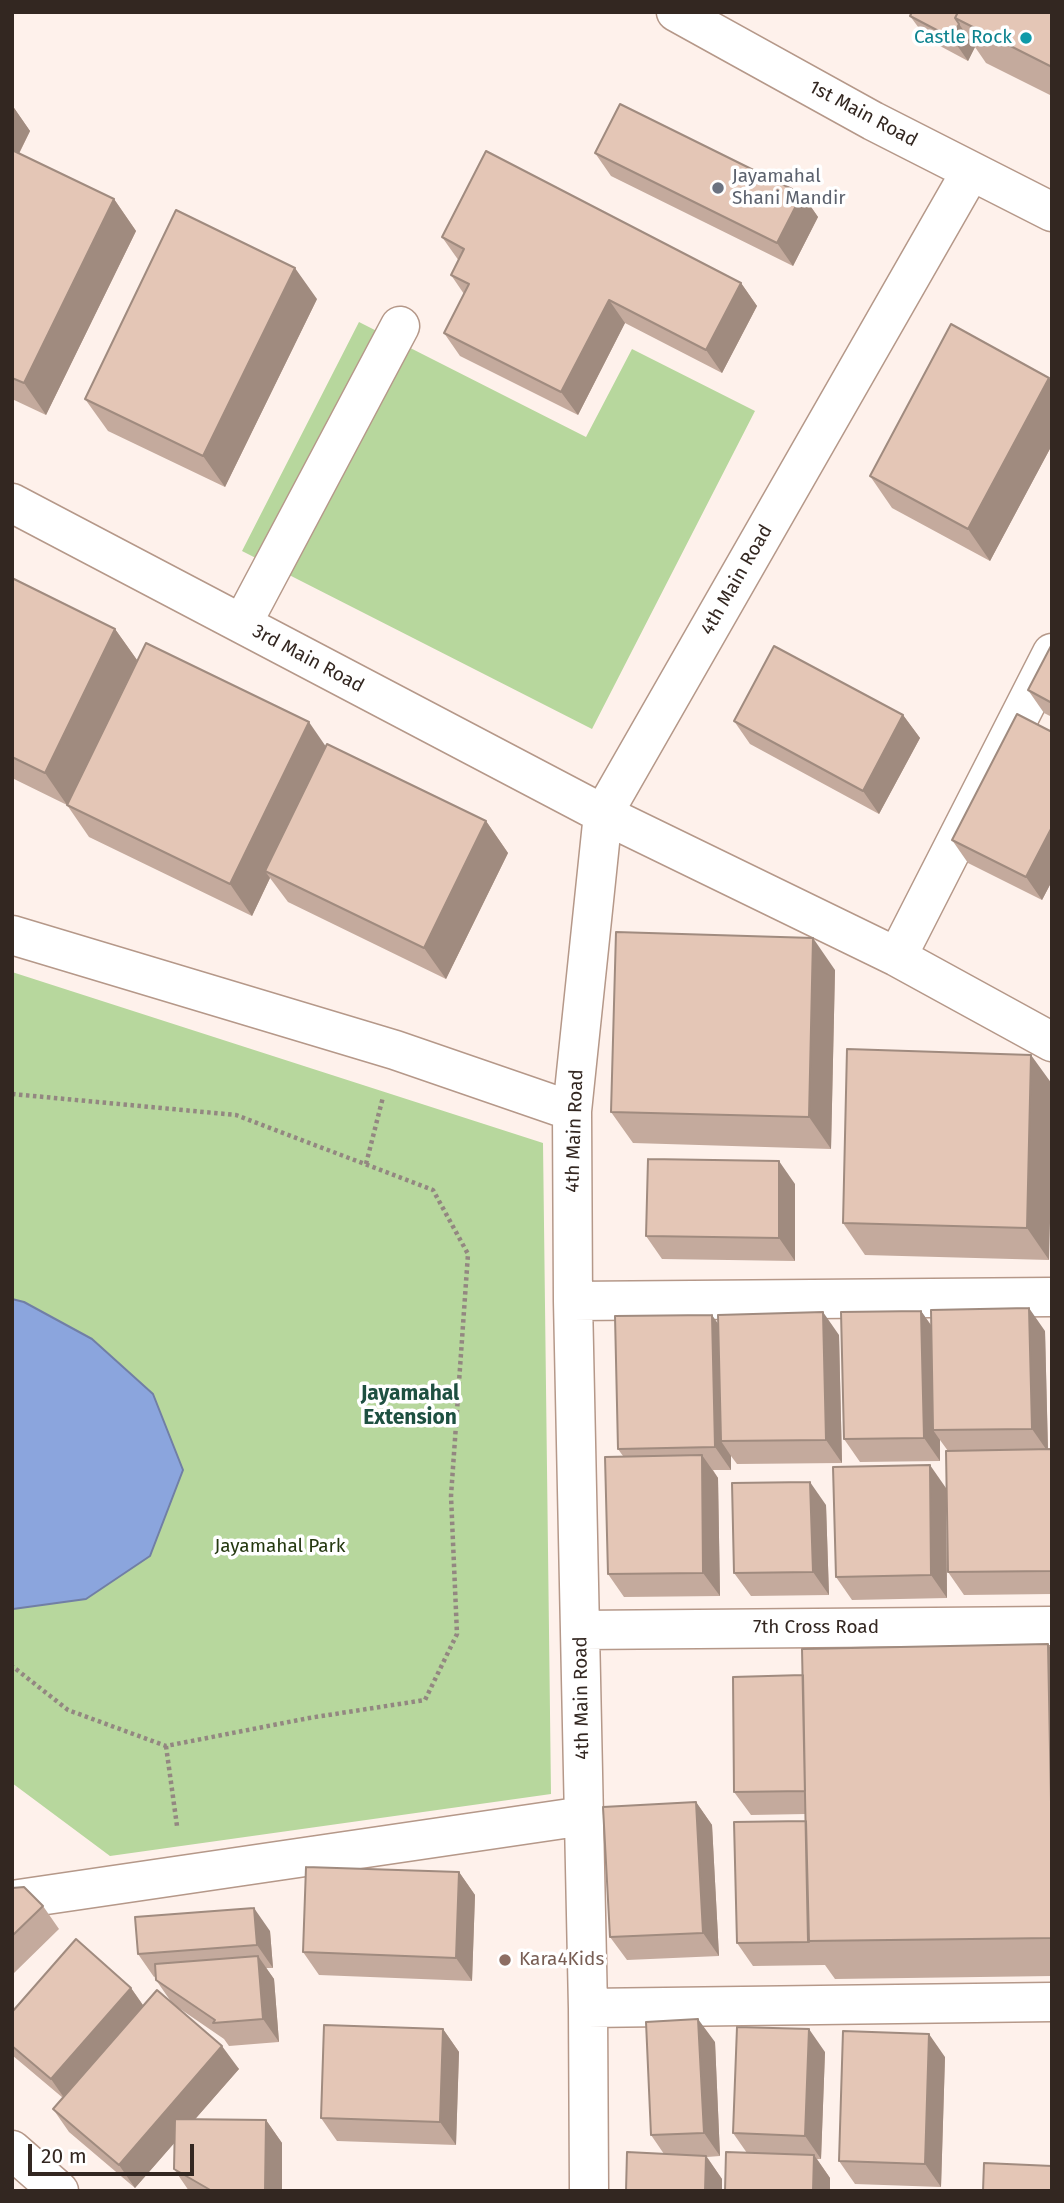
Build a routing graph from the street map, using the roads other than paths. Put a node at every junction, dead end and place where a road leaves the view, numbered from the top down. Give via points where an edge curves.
1 (676, 12) edge
2 (971, 171) junction
3 (1052, 212) edge
4 (400, 326) dead end
5 (12, 503) edge
6 (242, 624) junction
7 (1052, 653) edge
8 (603, 814) junction
9 (12, 935) edge
10 (897, 957) junction
11 (1052, 1042) edge
12 (572, 1111) junction
13 (1052, 1297) edge
14 (573, 1301) junction
15 (1052, 1626) edge
16 (580, 1630) junction
17 (584, 1816) junction
18 (12, 1900) edge
19 (1052, 2002) edge
20 (588, 2008) junction
21 (12, 2150) edge
22 (59, 2191) edge
23 (589, 2191) edge

1 - 2 street, 1st Main Road
2 - 3 street, 1st Main Road
2 - 8 street, 4th Main Road
4 - 6 street
5 - 6 street, 3rd Main Road
6 - 8 street, 3rd Main Road
7 - 10 street
8 - 10 street, 3rd Main Road
8 - 12 street, 4th Main Road
9 - 12 street via 396,1050
10 - 11 street, 3rd Main Road
12 - 14 street, 4th Main Road
13 - 14 street
14 - 16 street, 4th Main Road
15 - 16 street, 7th Cross Road
16 - 17 street, 4th Main Road
17 - 18 street
17 - 20 street, 4th Main Road
19 - 20 street
20 - 23 street, 4th Main Road
21 - 22 street

